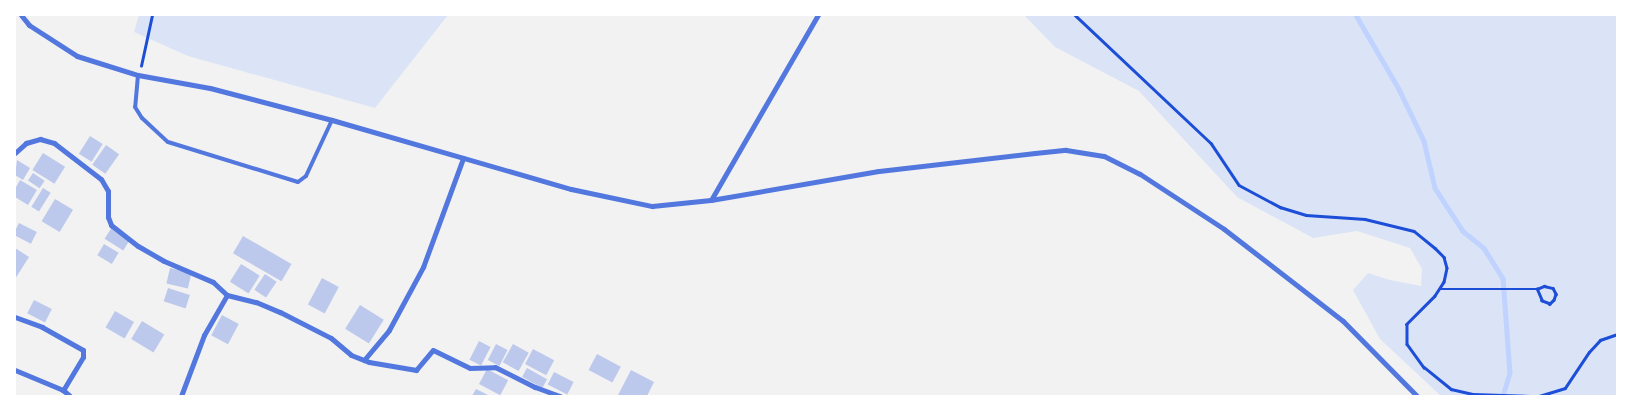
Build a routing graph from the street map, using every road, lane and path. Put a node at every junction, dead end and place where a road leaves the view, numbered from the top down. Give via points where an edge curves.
1 (21, 15) edge
2 (152, 15) edge
3 (818, 15) edge
4 (1075, 15) edge
5 (138, 75) junction
6 (332, 120) junction
7 (15, 153) edge
8 (464, 158) junction
9 (711, 200) junction
10 (1440, 288) junction
11 (1536, 288) junction
12 (227, 295) junction
13 (15, 317) edge
14 (1617, 334) edge
15 (364, 360) junction
16 (15, 370) edge
17 (63, 390) junction
18 (70, 396) edge
19 (181, 396) edge
20 (560, 396) edge
21 (1417, 396) edge
22 (1530, 396) edge
23 (1539, 396) edge

1 - 5 street via 29,25 77,56
2 - 5 path
3 - 9 street
4 - 10 path via 1211,143 1239,185 1280,207 1306,215 1365,219 1414,231 1444,257 1447,268
5 - 6 street via 210,88
5 - 6 lane via 135,107 168,142 298,182 306,176
6 - 8 street
7 - 12 street via 26,143 40,139 54,143 100,179 108,191 111,225 151,254 213,282
8 - 9 street via 571,189 652,206
8 - 15 street via 423,267 389,330
9 - 21 street via 879,171 1035,153 1066,150 1104,156 1140,174 1224,229 1343,321
10 - 11 path
10 - 22 path via 1407,324 1407,344 1424,367 1451,389 1473,394
11 - 11 path via 1553,288 1554,300 1550,304 1542,301
12 - 15 street via 280,312 331,338 350,355
12 - 19 street via 204,335
13 - 17 street via 42,327 83,350 83,357
14 - 23 path via 1600,340 1565,388
15 - 20 street via 416,370 433,350 470,368 495,367
16 - 17 street
17 - 18 street

